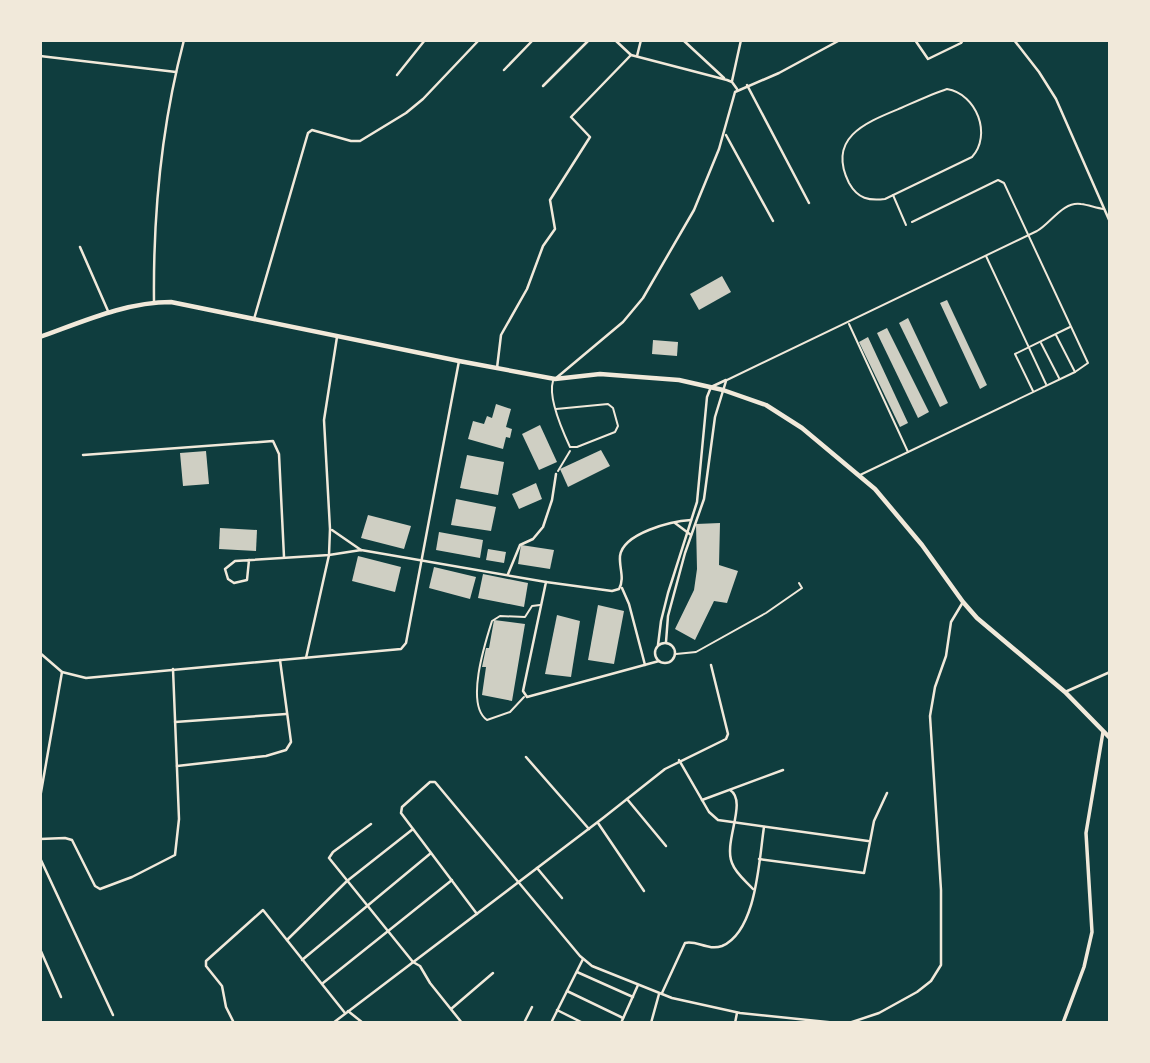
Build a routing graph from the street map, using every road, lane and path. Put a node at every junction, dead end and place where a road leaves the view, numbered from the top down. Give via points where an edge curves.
1 (184, 40) edge
2 (425, 40) edge
3 (479, 40) edge
4 (533, 40) edge
5 (589, 40) edge
6 (615, 40) edge
7 (641, 40) edge
8 (683, 40) edge
9 (741, 40) edge
10 (840, 40) edge
11 (915, 40) edge
12 (962, 40) edge
13 (1014, 40) edge
14 (832, 42) edge
15 (631, 55) junction
16 (40, 56) edge
17 (636, 56) junction
18 (505, 70) dead end
19 (176, 72) junction
20 (397, 75) dead end
21 (727, 80) junction
22 (732, 82) junction
23 (747, 85) junction
24 (543, 86) dead end
25 (737, 89) junction
26 (725, 133) junction
27 (893, 195) junction
28 (809, 203) dead end
29 (1104, 209) junction
30 (773, 221) dead end
31 (912, 222) dead end
32 (1110, 222) edge
33 (906, 225) dead end
34 (1029, 234) junction
35 (80, 247) dead end
36 (985, 255) junction
37 (154, 302) junction
38 (109, 313) junction
39 (254, 319) junction
40 (849, 323) junction
41 (1071, 326) junction
42 (1056, 334) junction
43 (40, 337) edge
44 (337, 337) junction
45 (1041, 341) junction
46 (1027, 347) junction
47 (459, 361) junction
48 (497, 368) junction
49 (1075, 372) junction
50 (555, 379) junction
51 (1059, 379) junction
52 (726, 380) junction
53 (1046, 385) junction
54 (710, 387) junction
55 (723, 390) junction
56 (1034, 392) junction
57 (556, 409) junction
58 (571, 447) junction
59 (908, 454) junction
60 (83, 455) dead end
61 (556, 474) joint
62 (859, 476) junction
63 (691, 520) junction
64 (696, 520) junction
65 (676, 523) junction
66 (330, 529) junction
67 (689, 533) junction
68 (361, 550) junction
69 (329, 555) junction
70 (284, 557) junction
71 (249, 560) junction
72 (422, 561) junction
73 (676, 565) junction
74 (681, 566) junction
75 (508, 575) junction
76 (546, 582) junction
77 (799, 583) dead end
78 (622, 586) junction
79 (670, 587) junction
80 (675, 589) junction
81 (963, 602) junction
82 (541, 606) junction
83 (664, 608) junction
84 (670, 610) junction
85 (666, 642) junction
86 (658, 645) junction
87 (40, 653) edge
88 (676, 654) junction
89 (306, 658) junction
90 (280, 660) junction
91 (659, 661) junction
92 (645, 665) junction
93 (711, 665) dead end
94 (173, 669) junction
95 (62, 671) junction
96 (1110, 672) edge
97 (1065, 692) junction
98 (525, 696) junction
99 (286, 713) junction
100 (175, 722) junction
101 (1103, 732) junction
102 (1110, 738) edge
103 (526, 757) dead end
104 (679, 760) junction
105 (177, 766) junction
106 (783, 770) dead end
107 (730, 790) junction
108 (887, 793) dead end
109 (40, 798) edge
110 (627, 799) junction
111 (702, 800) junction
112 (598, 822) junction
113 (733, 823) junction
114 (371, 824) dead end
115 (764, 827) junction
116 (413, 829) junction
117 (589, 829) junction
118 (40, 839) edge
119 (869, 841) junction
120 (666, 846) dead end
121 (431, 853) junction
122 (40, 858) edge
123 (759, 859) junction
124 (537, 868) junction
125 (452, 880) junction
126 (347, 881) junction
127 (518, 883) junction
128 (755, 890) junction
129 (644, 891) dead end
130 (562, 898) dead end
131 (367, 906) junction
132 (477, 914) junction
133 (387, 930) junction
134 (287, 940) junction
135 (40, 949) edge
136 (583, 959) junction
137 (302, 960) junction
138 (413, 962) junction
139 (577, 971) junction
140 (493, 973) dead end
141 (323, 983) junction
142 (638, 985) junction
143 (567, 991) junction
144 (660, 994) junction
145 (61, 997) dead end
146 (633, 997) junction
147 (532, 1007) dead end
148 (451, 1009) junction
149 (557, 1010) junction
150 (347, 1012) junction
151 (737, 1013) junction
152 (113, 1015) dead end
153 (623, 1018) junction
154 (234, 1023) edge
155 (333, 1023) edge
156 (363, 1023) edge
157 (462, 1023) edge
158 (524, 1023) edge
159 (551, 1023) edge
160 (583, 1023) edge
161 (621, 1023) edge
162 (651, 1023) edge
163 (735, 1023) edge
164 (837, 1023) edge
165 (849, 1023) edge
166 (1063, 1023) edge

1 - 19 street
2 - 20 street
3 - 39 street via 414,106 360,141 308,132
4 - 18 street
5 - 24 street
6 - 15 street
7 - 17 street
8 - 21 street
9 - 22 street
10 - 14 street
11 - 12 street via 928,60
13 - 29 street via 1056,99
14 - 23 street via 779,73
15 - 17 street
15 - 48 street via 571,117 590,136 550,200 555,229 501,335
16 - 19 street
17 - 21 street
19 - 37 street via 159,173
21 - 22 street
22 - 25 street
23 - 25 street
23 - 28 street
25 - 26 street
26 - 30 street
26 - 50 street via 694,210 643,298 623,322
27 - 27 path via 871,201 850,185 841,164 848,138 860,127 947,89 964,95 980,121 979,149 972,157
27 - 33 lane
29 - 32 street
29 - 34 lane via 1076,204
31 - 34 lane via 998,180 1004,183
34 - 36 lane
34 - 41 lane
35 - 38 street
36 - 40 lane
36 - 46 lane
37 - 38 main road
37 - 39 main road
38 - 43 main road
39 - 44 main road
40 - 52 lane
40 - 59 lane
41 - 42 lane
41 - 49 lane via 1088,360 1087,366
42 - 45 lane
42 - 49 lane
44 - 47 main road
44 - 66 street via 324,420
45 - 46 lane
45 - 51 lane
46 - 53 lane
46 - 56 lane via 1015,354
47 - 48 main road
47 - 72 street
48 - 50 main road
49 - 51 lane
50 - 54 main road via 634,375
50 - 57 lane via 551,387
51 - 53 lane
52 - 54 street
52 - 55 street
53 - 56 lane
54 - 55 main road
54 - 63 street
55 - 62 main road via 781,414
55 - 64 street via 704,499
56 - 59 lane
57 - 58 lane
57 - 58 lane via 608,404 617,416 615,432
58 - 61 path
59 - 62 lane
60 - 70 street via 273,441 279,454
61 - 75 street via 543,527 520,545
62 - 81 main road via 887,502
63 - 64 street
63 - 65 street
63 - 67 street
64 - 67 street
65 - 67 street
65 - 78 street via 653,529 625,545 620,555
66 - 68 street
66 - 69 street
67 - 73 street
67 - 74 street
68 - 69 street
68 - 72 street
69 - 70 street
69 - 89 street
70 - 71 street
71 - 71 street via 228,564 228,579 234,583 247,580
72 - 75 street
72 - 89 street via 401,649
73 - 74 street
73 - 79 street
74 - 80 street
75 - 76 street
76 - 78 street via 612,591
76 - 82 street
77 - 88 lane via 802,588 766,612 696,652
78 - 92 street
79 - 80 street
79 - 83 street
80 - 84 street
81 - 97 main road
81 - 165 street via 951,622 930,716 941,965 918,992
82 - 98 street
82 - 98 lane via 532,606 525,617 494,619 477,680 479,709 487,720 510,712
83 - 84 street
83 - 86 street
84 - 85 street
85 - 86 street
85 - 88 street
86 - 91 street
87 - 95 street
88 - 91 street via 670,662
89 - 90 street
90 - 94 street
90 - 99 street
91 - 92 street
92 - 98 street
93 - 104 street via 727,737
94 - 95 street via 86,678
94 - 100 street
95 - 109 street
96 - 97 street
97 - 101 main road
99 - 100 street
99 - 105 street via 291,742 286,750
100 - 105 street
101 - 102 main road
101 - 166 main road via 1086,833 1092,932
103 - 117 street
104 - 110 street
104 - 111 street
105 - 118 street via 180,819 172,857 100,889 94,886 72,840
106 - 107 street
107 - 111 street
107 - 113 street via 738,799
108 - 119 street
110 - 112 street
110 - 120 street
111 - 113 street via 713,817
112 - 117 street
112 - 129 street
113 - 115 street
113 - 128 street via 730,860
114 - 126 street via 330,856
115 - 119 street
115 - 123 street
116 - 121 street
116 - 126 street
116 - 127 street via 401,813 402,807 435,782
117 - 124 street
119 - 123 street via 864,873
121 - 125 street
121 - 131 street
122 - 152 street
123 - 128 street
124 - 127 street
124 - 130 street
125 - 132 street
125 - 133 street
126 - 131 street
126 - 134 street
127 - 132 street
127 - 136 street
128 - 144 street via 747,916 728,942 712,948 685,943
131 - 133 street
131 - 137 street
132 - 138 street
133 - 138 street
133 - 141 street
134 - 137 street
134 - 154 street via 264,910 206,961 222,986
135 - 145 street
136 - 139 street
136 - 142 street
137 - 141 street
138 - 148 street
138 - 150 street
139 - 143 street
139 - 146 street
140 - 148 street
141 - 150 street
142 - 144 street
142 - 146 street
143 - 149 street
143 - 153 street
144 - 151 street
144 - 162 street
146 - 153 street
147 - 158 street
148 - 157 street
149 - 159 street
149 - 160 street
150 - 155 street
150 - 156 street
151 - 163 street
151 - 164 street
153 - 161 street

